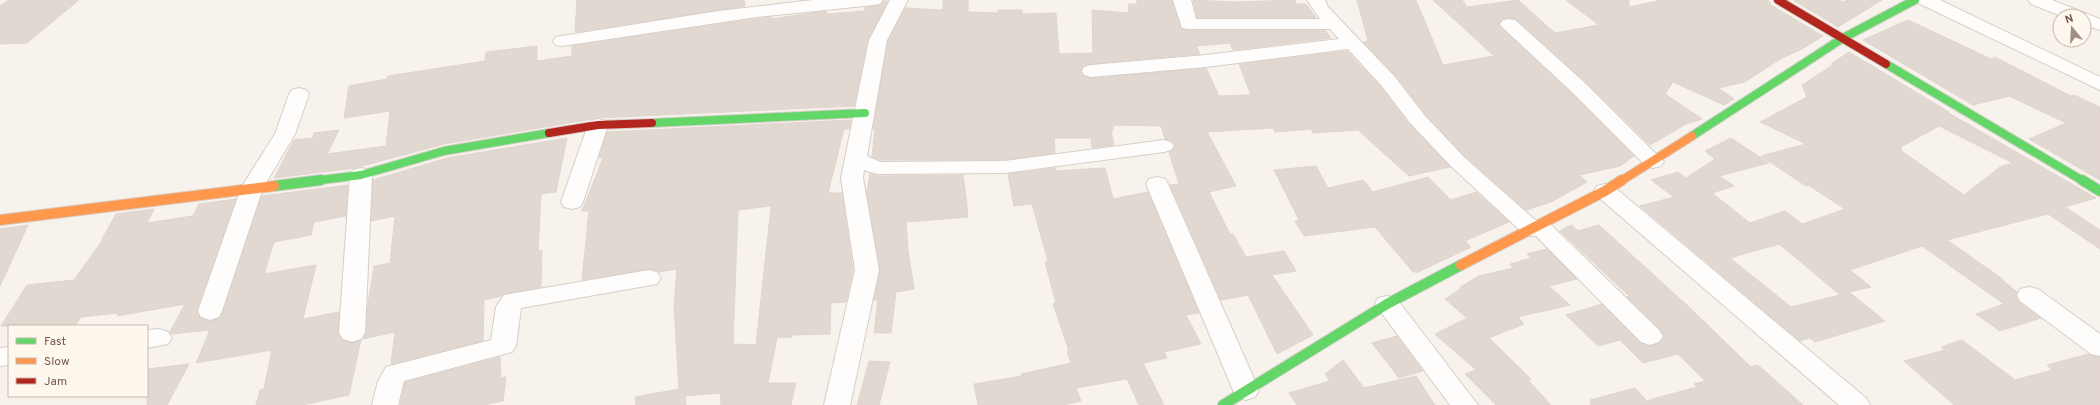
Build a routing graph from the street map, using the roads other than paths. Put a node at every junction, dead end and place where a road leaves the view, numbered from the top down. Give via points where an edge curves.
1 (874, 0) edge
2 (899, 0) edge
3 (1182, 0) edge
4 (1316, 0) edge
5 (1778, 0) edge
6 (1915, 0) edge
7 (1926, 0) edge
8 (2037, 0) edge
9 (2057, 8) edge
10 (1335, 24) junction
11 (1509, 24) dead end
12 (1843, 38) junction
13 (562, 41) dead end
14 (1353, 43) junction
15 (1091, 71) dead end
16 (2100, 84) edge
17 (299, 94) dead end
18 (865, 113) junction
19 (598, 125) junction
20 (1164, 146) dead end
21 (855, 159) junction
22 (1653, 162) junction
23 (361, 175) junction
24 (1157, 184) dead end
25 (252, 188) junction
26 (1606, 191) junction
27 (2100, 191) edge
28 (572, 202) dead end
29 (0, 220) edge
30 (1536, 228) junction
31 (649, 278) dead end
32 (2029, 295) dead end
33 (1387, 304) junction
34 (210, 311) dead end
35 (352, 333) dead end
36 (1650, 336) dead end
37 (2100, 347) edge
38 (1246, 390) junction
39 (385, 405) edge
40 (837, 405) edge
41 (1223, 405) edge
42 (1465, 405) edge
43 (1857, 405) edge

1 - 13 street via 826,3 698,19
2 - 18 street via 878,40
3 - 10 street via 1188,24
4 - 10 street
5 - 12 street
6 - 12 street
7 - 16 street
8 - 9 street
10 - 14 street
11 - 22 street via 1579,88
12 - 22 street
12 - 27 street
14 - 15 street via 1206,61
14 - 30 street via 1388,81 1418,120 1458,162
17 - 25 street via 285,134
18 - 19 street
18 - 21 street
19 - 23 street via 444,151
19 - 28 street
20 - 21 street via 1004,167 877,168
21 - 40 street via 852,178 867,270
22 - 26 street
23 - 25 street
23 - 35 street
24 - 38 street
25 - 29 street
25 - 34 street
26 - 30 street
26 - 43 street
30 - 33 street
30 - 36 street
31 - 39 street via 513,301 508,307 503,346 395,374
32 - 37 street
33 - 38 street
33 - 42 street
38 - 41 street

